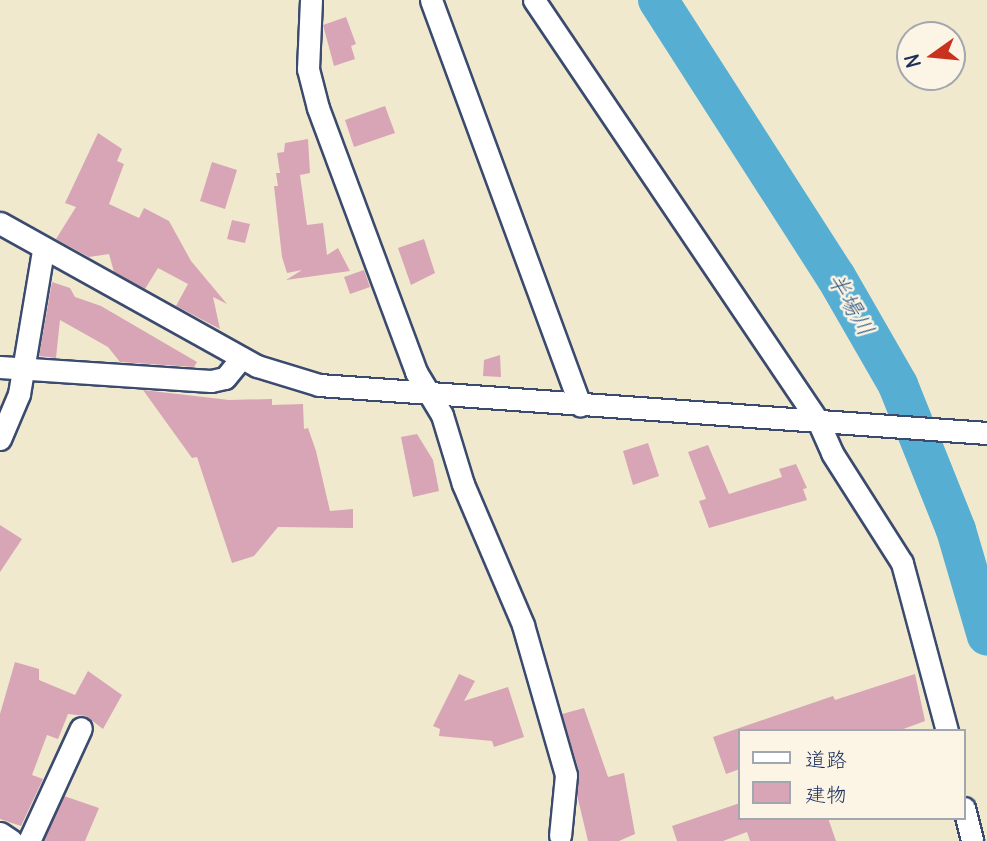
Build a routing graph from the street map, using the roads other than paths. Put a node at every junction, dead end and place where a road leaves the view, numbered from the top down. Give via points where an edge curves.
1 (311, 0) edge
2 (432, 0) edge
3 (534, 0) edge
4 (0, 223) edge
5 (43, 250) junction
6 (242, 358) junction
7 (0, 367) edge
8 (24, 368) junction
9 (432, 396) junction
10 (580, 406) junction
11 (825, 422) junction
12 (987, 433) edge
13 (0, 439) edge
14 (81, 729) dead end
15 (946, 729) edge
16 (966, 816) edge
17 (0, 833) edge
18 (557, 839) edge
19 (12, 841) edge
20 (29, 841) edge
21 (972, 841) edge

1 - 9 street via 308,69 318,108 416,372
2 - 10 street
3 - 11 street
4 - 5 street
5 - 6 street
5 - 8 street
6 - 8 street via 225,378 211,382
6 - 9 street via 285,377 319,385
7 - 8 street
8 - 13 street
9 - 10 street
9 - 18 street via 530,650 566,775
10 - 11 street
11 - 12 street
11 - 15 street via 832,453 902,563
14 - 20 street
16 - 21 street
17 - 19 street

